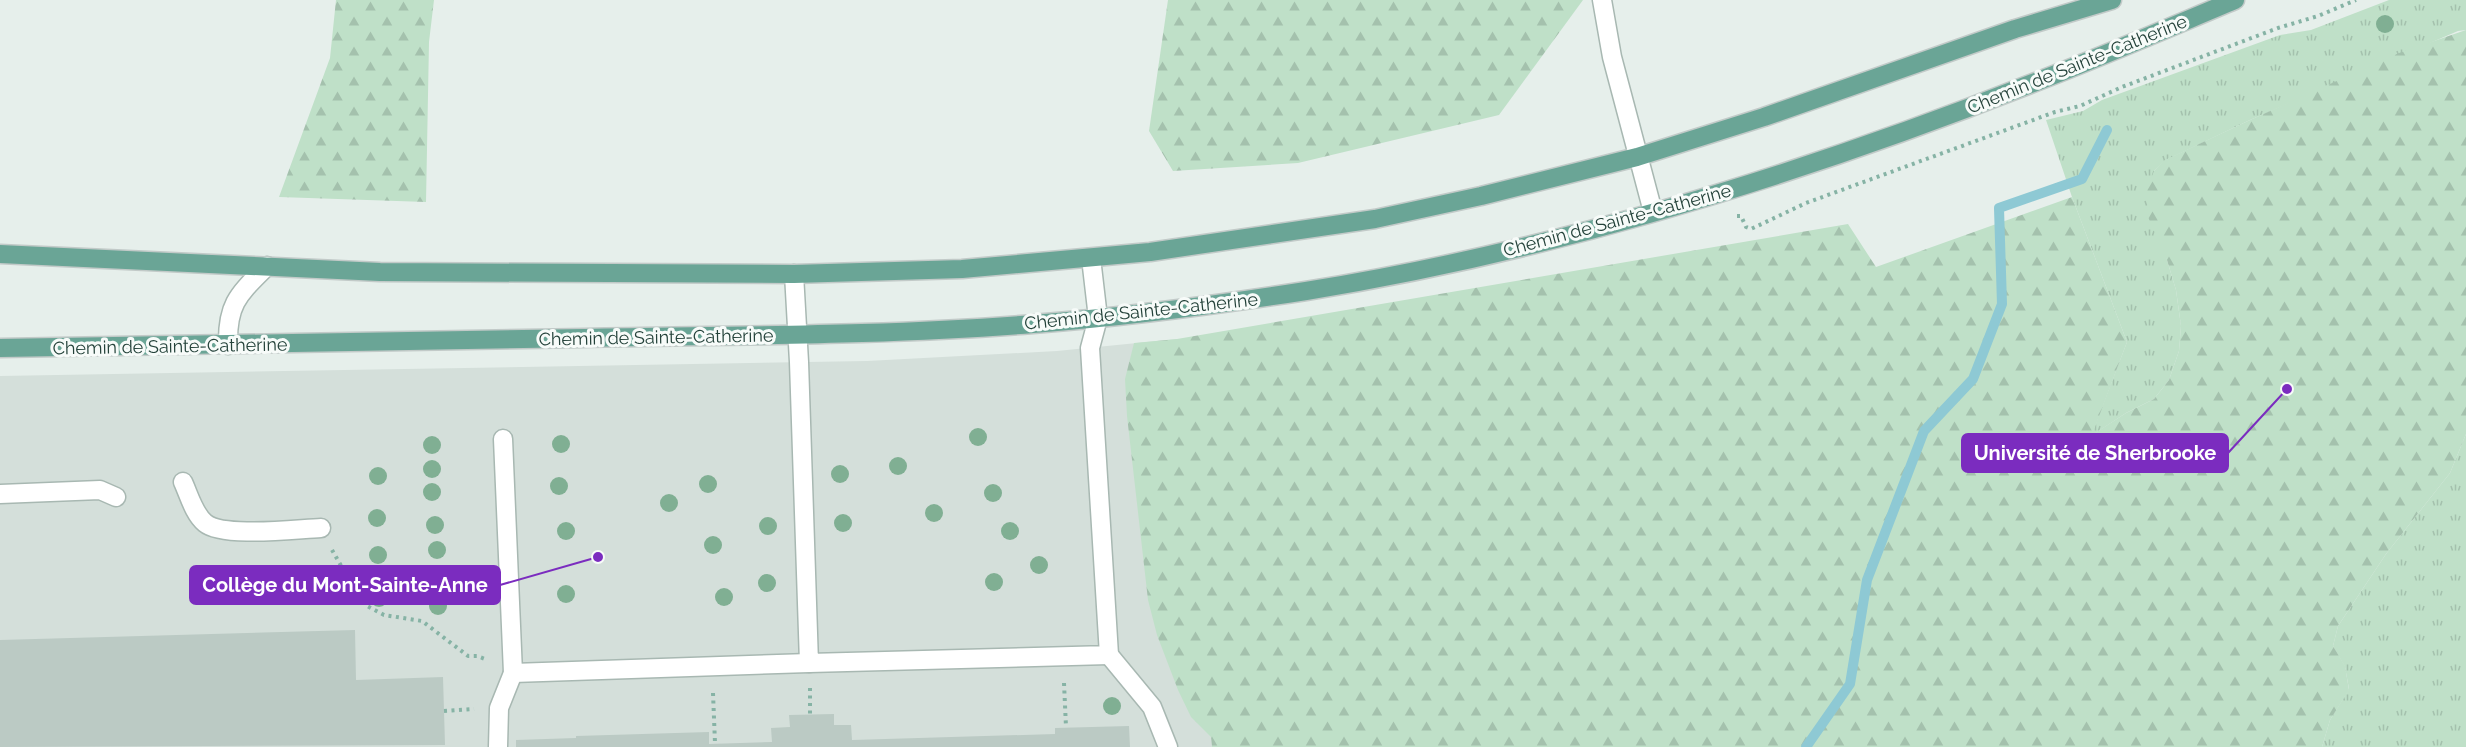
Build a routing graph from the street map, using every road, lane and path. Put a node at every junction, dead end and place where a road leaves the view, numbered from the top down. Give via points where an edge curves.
1 (1602, 0) edge
2 (2112, 0) edge
3 (2235, 0) edge
4 (2356, 0) edge
5 (1637, 158) junction
6 (1653, 212) junction
7 (1740, 216) dead end
8 (0, 254) edge
9 (1091, 258) junction
10 (267, 266) junction
11 (794, 274) junction
12 (1098, 318) junction
13 (798, 334) junction
14 (228, 345) junction
15 (0, 348) edge
16 (503, 439) dead end
17 (183, 482) dead end
18 (0, 494) edge
19 (116, 497) dead end
20 (321, 528) dead end
21 (338, 563) dead end
22 (1108, 655) junction
23 (468, 656) dead end
24 (809, 663) junction
25 (713, 666) junction
26 (513, 673) junction
27 (810, 687) dead end
28 (469, 709) dead end
29 (444, 711) dead end
30 (810, 714) dead end
31 (1065, 715) dead end
32 (1066, 727) dead end
33 (715, 743) dead end
34 (492, 744) edge
35 (1168, 747) edge

1 - 5 lane
2 - 5 main road
3 - 6 main road, Chemin de Sainte-Catherine via 2034,83 1930,121 1810,164
4 - 7 path, Chemin de Sainte-Catherine via 2080,106 1806,203 1751,229
5 - 6 lane
5 - 9 main road via 1375,219
6 - 12 main road, Chemin de Sainte-Catherine via 1517,249 1391,276 1289,294
8 - 10 main road
9 - 11 main road via 930,271
9 - 12 lane
10 - 11 main road via 415,273
10 - 14 lane via 232,307
11 - 13 lane
12 - 13 main road, Chemin de Sainte-Catherine via 977,328
12 - 22 lane via 1090,348
13 - 14 main road, Chemin de Sainte-Catherine
13 - 24 lane
14 - 15 main road, Chemin de Sainte-Catherine
16 - 26 lane
17 - 20 lane via 201,518 216,528
18 - 19 lane via 100,490
21 - 23 path via 367,606 384,615 422,621
22 - 24 lane
22 - 35 lane via 1152,707
24 - 25 lane
25 - 26 lane
25 - 33 path
26 - 34 lane via 499,708
27 - 30 path
28 - 29 path
31 - 32 path

